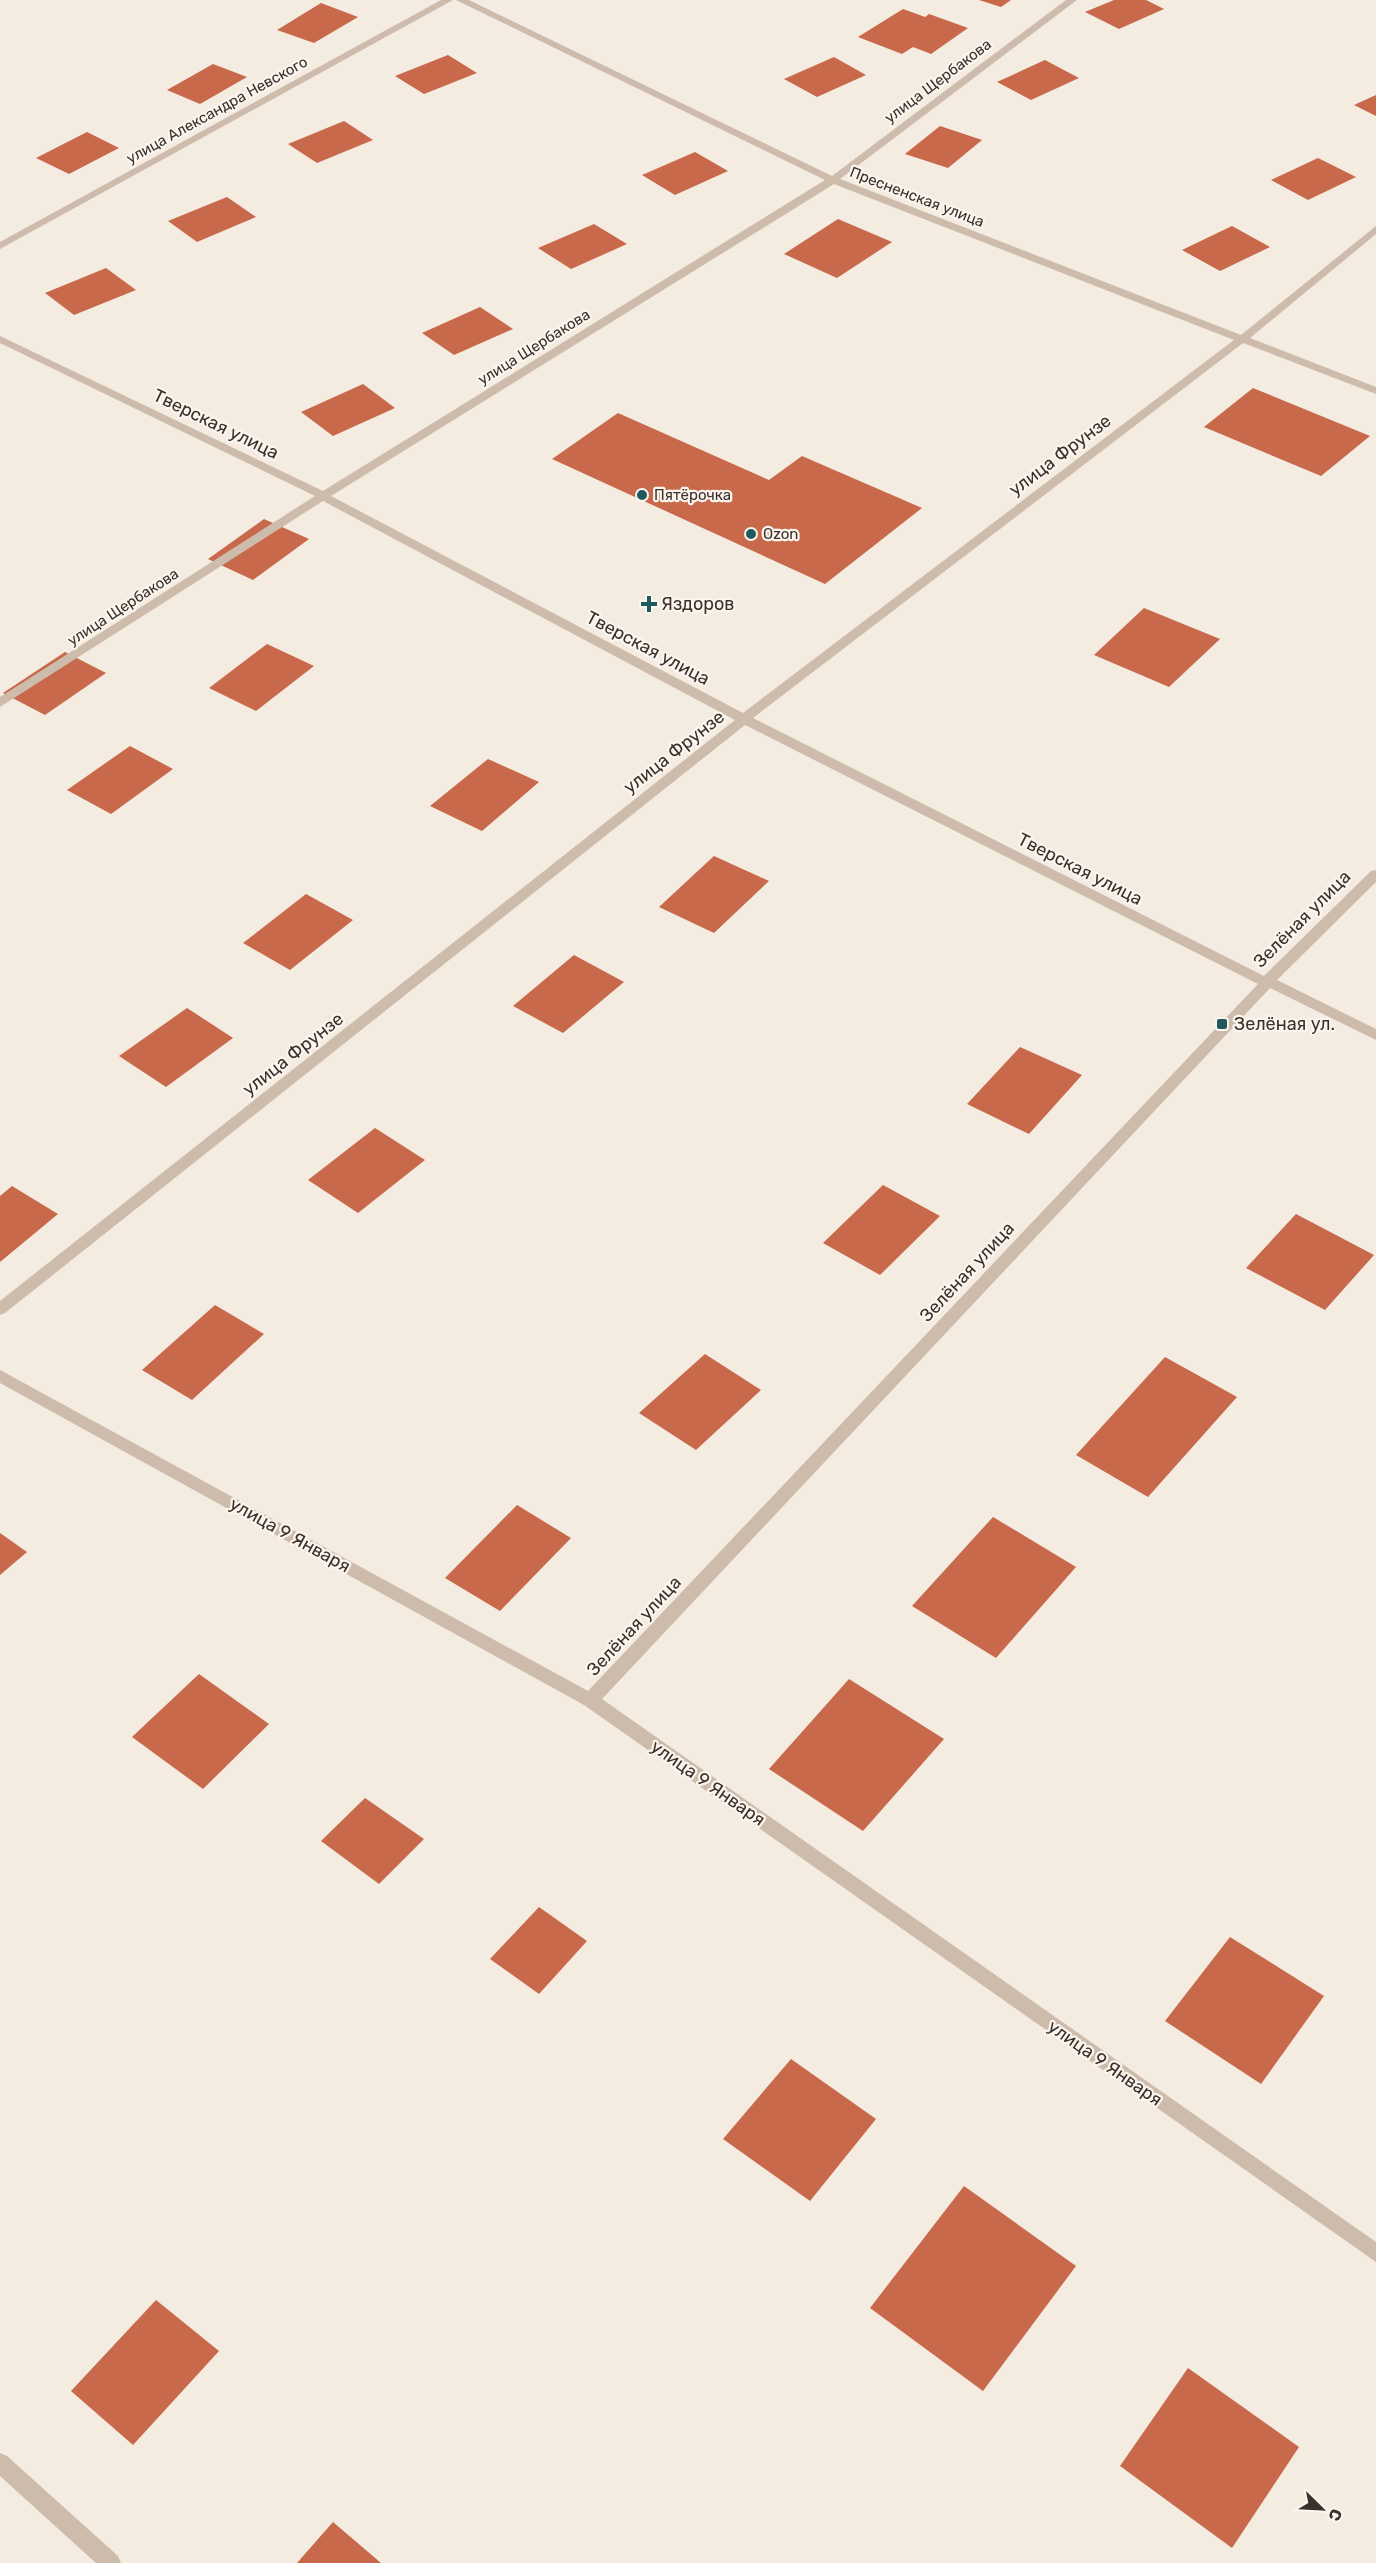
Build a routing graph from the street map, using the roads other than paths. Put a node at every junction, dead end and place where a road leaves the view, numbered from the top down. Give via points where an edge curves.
1 (448, 0) edge
2 (461, 0) edge
3 (1071, 0) edge
4 (833, 180) junction
5 (1376, 229) edge
6 (0, 246) edge
7 (0, 339) edge
8 (1242, 339) junction
9 (1376, 391) edge
10 (322, 496) junction
11 (0, 703) edge
12 (744, 719) junction
13 (1376, 874) edge
14 (1268, 981) junction
15 (1376, 1035) edge
16 (0, 1309) edge
17 (0, 1376) edge
18 (590, 1700) junction
19 (1376, 2253) edge
20 (0, 2463) edge
21 (111, 2563) edge

1 - 6 street, улица Александра Невского
2 - 4 street, Пресненская улица
3 - 4 street, улица Щербакова
4 - 8 street, Пресненская улица
4 - 10 street, улица Щербакова
5 - 8 street, улица Фрунзе
7 - 10 street, Тверская улица
8 - 9 street, Пресненская улица
8 - 12 street, улица Фрунзе
10 - 11 street, улица Щербакова
10 - 12 street, Тверская улица
12 - 14 street, Тверская улица
12 - 16 street, улица Фрунзе
13 - 14 street, Зелёная улица
14 - 15 street, Тверская улица
14 - 18 street, Зелёная улица
17 - 18 street, улица 9 Января
18 - 19 street, улица 9 Января
20 - 21 street

